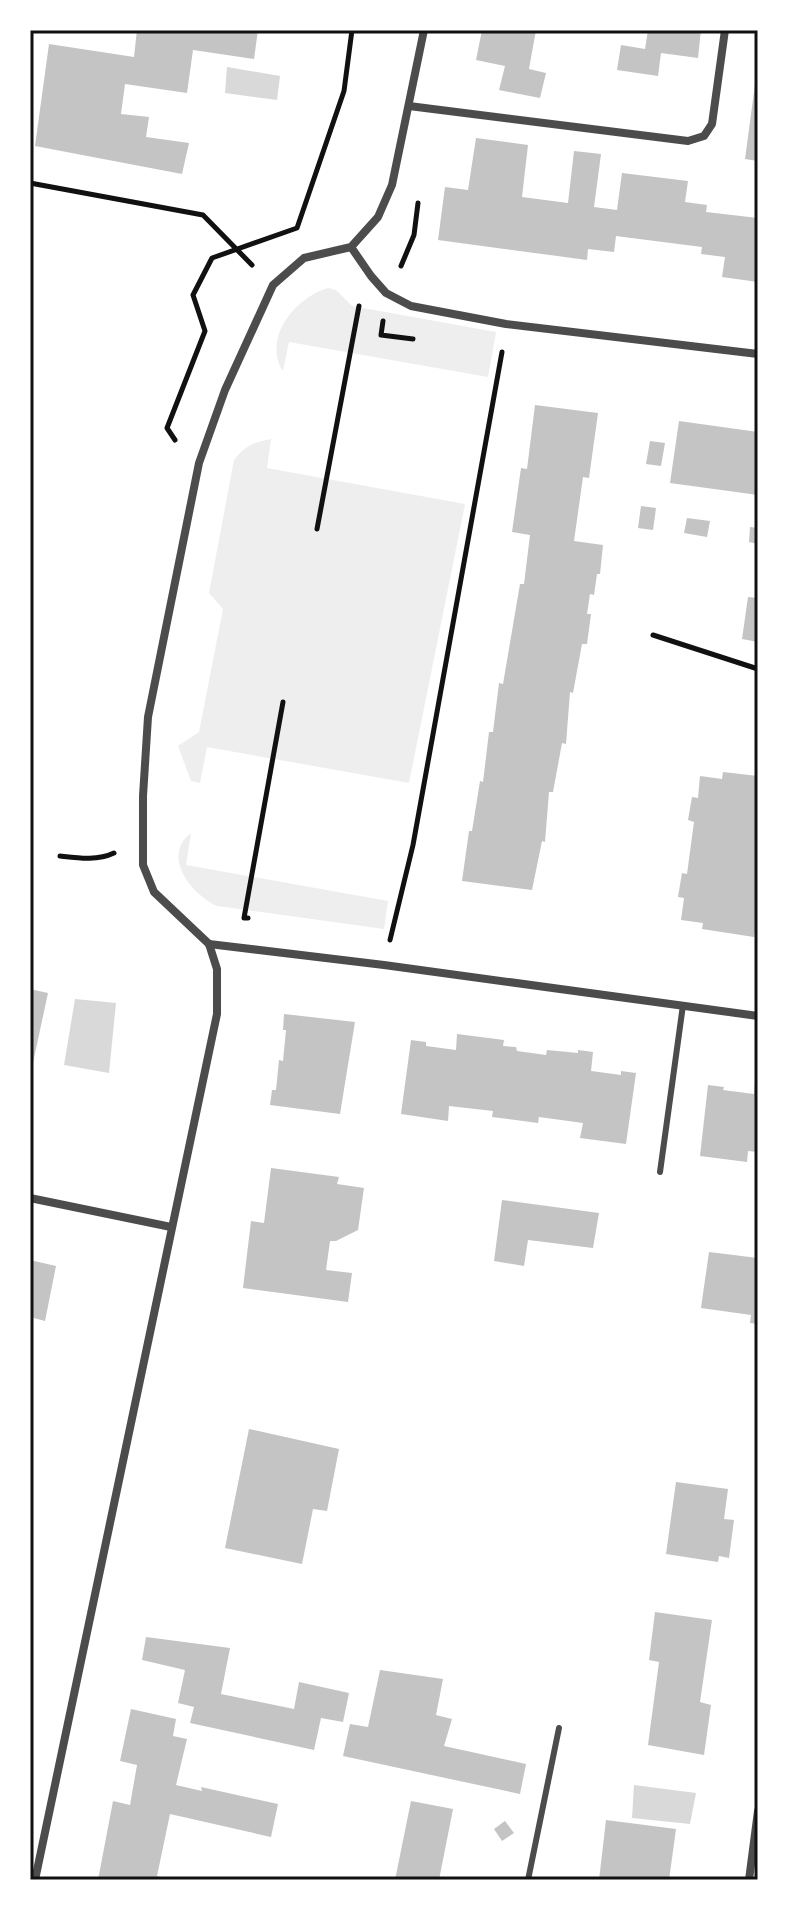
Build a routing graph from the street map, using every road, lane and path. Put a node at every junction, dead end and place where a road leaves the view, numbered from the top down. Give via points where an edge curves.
1 (424, 30) edge
2 (725, 30) edge
3 (409, 106) junction
4 (30, 183) edge
5 (420, 191) dead end
6 (351, 247) junction
7 (273, 285) junction
8 (386, 293) junction
9 (374, 314) junction
10 (427, 341) dead end
11 (487, 348) dead end
12 (502, 350) junction
13 (516, 352) dead end
14 (758, 354) edge
15 (317, 529) dead end
16 (653, 635) dead end
17 (758, 669) edge
18 (283, 702) dead end
19 (257, 919) dead end
20 (390, 941) dead end
21 (209, 944) junction
22 (683, 1005) junction
23 (758, 1016) edge
24 (660, 1172) dead end
25 (30, 1198) edge
26 (171, 1227) junction
27 (559, 1728) dead end
28 (758, 1811) edge
29 (35, 1880) edge
30 (528, 1880) edge
31 (749, 1880) edge

1 - 3 street
2 - 3 street via 712,124 704,136 688,141
3 - 6 street via 392,185 378,217
4 - 7 path via 203,215
5 - 8 path via 411,244
6 - 7 street via 304,258
6 - 8 street
7 - 21 street via 225,390 199,463 148,717 143,865 154,892
8 - 9 path
8 - 14 street via 411,306 506,324
9 - 10 path via 383,321 381,335
9 - 15 path via 360,300
11 - 12 path
12 - 13 path
12 - 20 path via 413,845
16 - 17 path
18 - 19 path via 244,918
21 - 22 street
21 - 26 street via 217,969 217,1014
22 - 23 street
22 - 24 lane
25 - 26 street
26 - 29 street
27 - 30 lane
28 - 31 street

